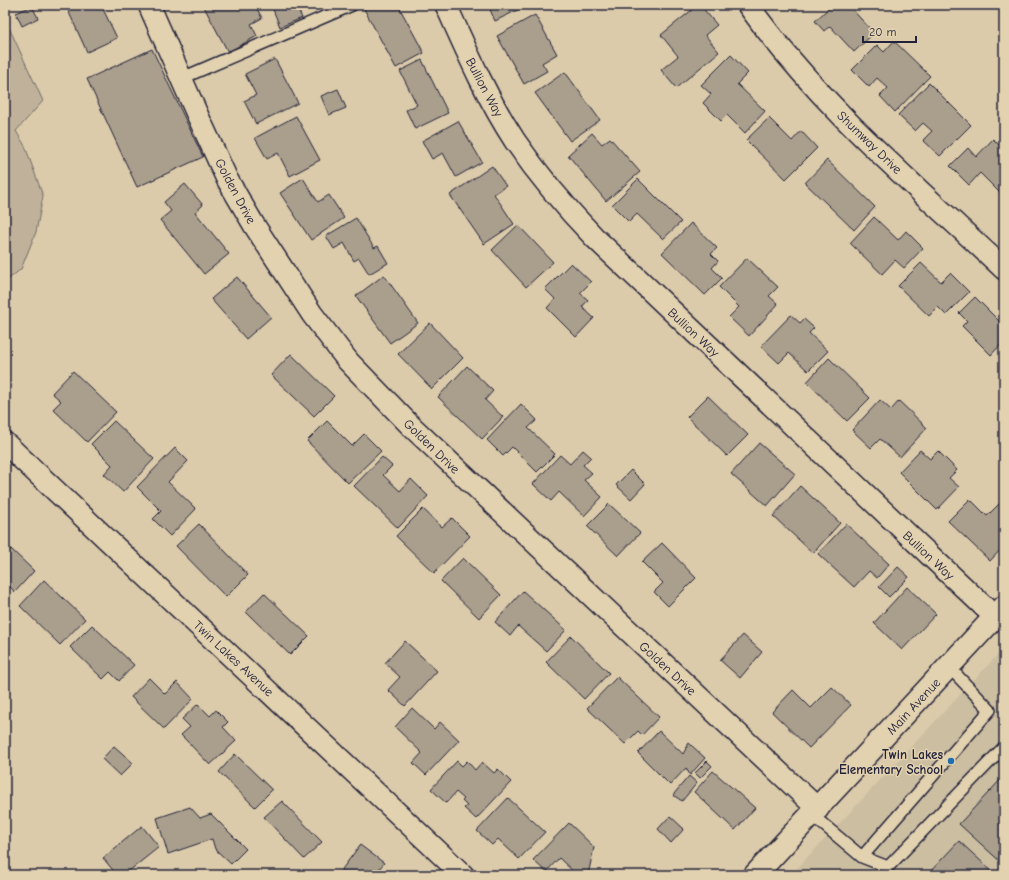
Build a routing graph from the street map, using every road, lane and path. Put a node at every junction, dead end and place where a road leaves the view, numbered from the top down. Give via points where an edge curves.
1 (149, 5) edge
2 (352, 5) edge
3 (446, 5) edge
4 (748, 5) edge
5 (180, 79) junction
6 (1004, 269) edge
7 (5, 443) edge
8 (1000, 612) edge
9 (949, 667) junction
10 (1004, 747) edge
11 (815, 812) junction
12 (862, 857) junction
13 (463, 875) edge
14 (755, 875) edge

1 - 5 street, Golden Drive
2 - 5 lane
3 - 8 street, Bullion Way via 474,68 494,105 519,146 566,208 595,238
4 - 6 street, Shumway Drive via 773,40 860,134
5 - 11 street, Golden Drive via 227,179 254,225 295,289 348,361 410,425
7 - 13 street, Twin Lakes Avenue
8 - 9 street, Main Avenue
9 - 11 street, Main Avenue
9 - 12 lane via 990,710
10 - 12 lane via 888,867
11 - 12 lane
11 - 14 street, Main Avenue

